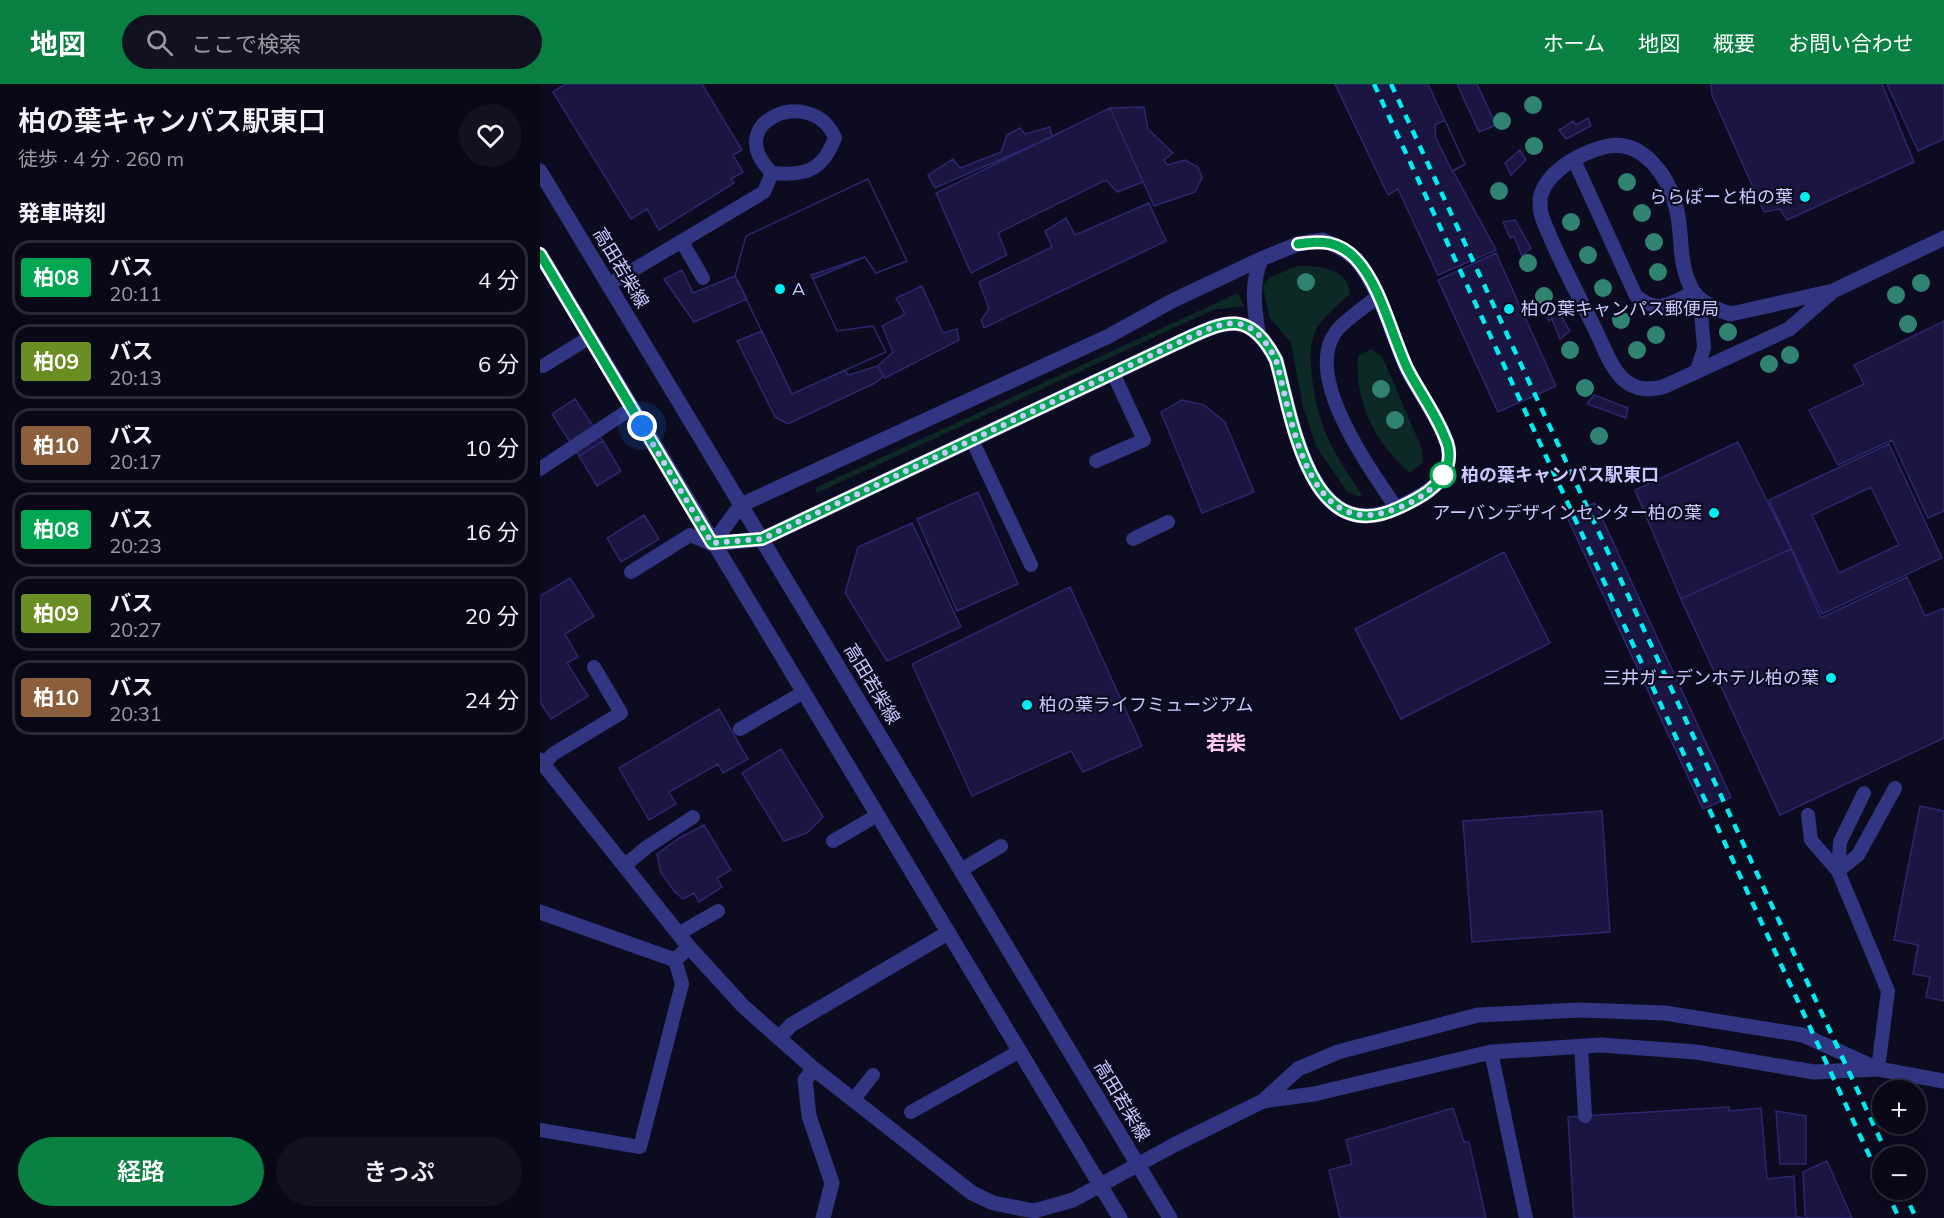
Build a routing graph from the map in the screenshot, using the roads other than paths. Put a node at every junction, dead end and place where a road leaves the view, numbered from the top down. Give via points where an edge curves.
1 (1574, 160) junction
2 (540, 171) edge
3 (772, 173) junction
4 (1944, 238) edge
5 (682, 242) junction
6 (540, 254) edge
7 (1261, 259) junction
8 (703, 278) dead end
9 (608, 285) junction
10 (1833, 291) junction
11 (1697, 295) junction
12 (1377, 297) junction
13 (1258, 332) junction
14 (590, 337) junction
15 (543, 366) dead end
16 (1697, 370) junction
17 (1113, 373) junction
18 (632, 408) junction
19 (972, 440) junction
20 (1096, 461) dead end
21 (540, 468) edge
22 (741, 505) junction
23 (1397, 509) junction
24 (1168, 522) dead end
25 (762, 539) junction
26 (1133, 539) dead end
27 (712, 543) junction
28 (1031, 565) dead end
29 (631, 572) dead end
30 (594, 667) dead end
31 (802, 693) junction
32 (740, 729) dead end
33 (542, 762) edge
34 (1895, 788) dead end
35 (1864, 793) dead end
36 (1808, 815) dead end
37 (876, 816) junction
38 (693, 817) dead end
39 (833, 841) dead end
40 (1000, 846) dead end
41 (624, 866) junction
42 (961, 870) junction
43 (1838, 871) junction
44 (718, 911) dead end
45 (540, 912) edge
46 (678, 934) junction
47 (946, 934) junction
48 (688, 947) junction
49 (675, 960) junction
50 (779, 1038) junction
51 (1581, 1046) junction
52 (1018, 1052) junction
53 (1491, 1052) junction
54 (814, 1069) junction
55 (1878, 1069) junction
56 (873, 1075) dead end
57 (1944, 1082) edge
58 (854, 1099) junction
59 (1263, 1101) junction
60 (911, 1112) dead end
61 (1585, 1116) dead end
62 (540, 1130) edge
63 (1138, 1165) junction
64 (1101, 1187) junction
65 (1034, 1214) edge
66 (823, 1218) edge
67 (1120, 1218) edge
68 (1170, 1218) edge
69 (1526, 1218) edge

1 - 11 lane via 1636,296 1648,306 1660,307
1 - 11 street via 1605,146 1629,145 1658,169 1677,211 1681,258
1 - 16 street via 1556,171 1546,185 1540,198 1540,214 1611,362 1632,386 1648,390
2 - 9 street, 高田若柴線
3 - 3 lane via 757,154 755,136 767,114 789,103 814,108 824,115 835,138 828,157 814,169 795,175
3 - 5 lane via 764,192
4 - 10 street
5 - 8 lane
5 - 9 lane
6 - 14 street
7 - 12 street via 1298,244 1323,240 1357,260
7 - 13 street via 1252,295
7 - 22 street via 1109,336
9 - 22 street, 高田若柴線
10 - 11 street via 1731,314
10 - 16 street via 1789,329
11 - 16 lane via 1704,348
12 - 23 lane via 1337,330 1328,349 1328,371 1337,407 1352,439
12 - 23 street via 1407,368 1449,449 1448,464 1434,486
13 - 17 street via 1237,322 1217,324
13 - 23 street via 1276,360 1301,453 1317,485 1351,515 1369,517
14 - 15 lane
14 - 18 street
17 - 19 street
17 - 20 lane via 1144,440 1134,450
18 - 21 lane
18 - 27 street
19 - 25 street
19 - 28 lane
22 - 25 street, 高田若柴線
22 - 27 street
24 - 26 lane
25 - 27 street
25 - 42 street, 高田若柴線
27 - 29 lane via 690,535
27 - 31 street
30 - 33 lane via 621,713
31 - 32 lane
31 - 37 street
33 - 41 street
34 - 43 lane via 1858,855
35 - 43 lane via 1840,842
36 - 43 lane via 1812,840
37 - 39 lane
37 - 47 street
38 - 41 lane
40 - 42 lane
41 - 46 street
42 - 63 street, 高田若柴線
43 - 55 lane via 1888,991
44 - 46 lane
45 - 49 street
46 - 48 street
47 - 50 street via 791,1025
47 - 52 street
48 - 49 street
48 - 50 street
49 - 62 lane via 682,984 640,1147
50 - 54 street
51 - 53 street
51 - 55 street via 1696,1052 1814,1072
51 - 61 lane
52 - 60 lane
52 - 64 street
53 - 59 street via 1314,1094
53 - 69 lane
54 - 58 street
54 - 66 street via 805,1080 809,1116 832,1183
55 - 57 street
55 - 59 street via 1803,1035 1665,1013 1580,1010 1478,1015 1338,1052 1299,1069
56 - 58 lane
58 - 65 street via 972,1193
59 - 63 street
63 - 64 street
63 - 68 street, 高田若柴線
64 - 65 street
64 - 67 street

